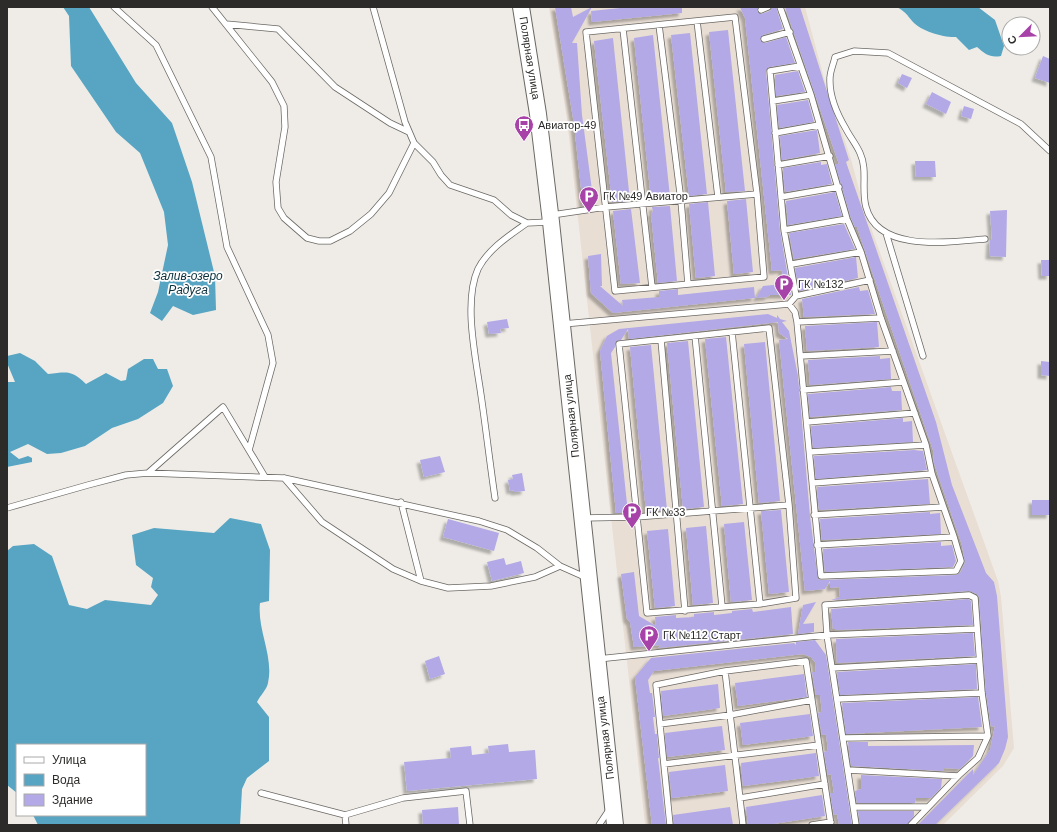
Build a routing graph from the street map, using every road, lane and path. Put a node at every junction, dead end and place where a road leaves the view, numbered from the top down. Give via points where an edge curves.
1 (114, 7) edge
2 (212, 7) edge
3 (373, 7) edge
4 (521, 7) edge
5 (768, 7) edge
6 (780, 7) edge
7 (761, 10) dead end
8 (697, 21) junction
9 (226, 24) junction
10 (659, 25) junction
11 (623, 29) junction
12 (790, 32) junction
13 (764, 39) dead end
14 (800, 66) junction
15 (811, 95) junction
16 (773, 101) junction
17 (819, 125) junction
18 (410, 132) junction
19 (775, 132) junction
20 (414, 143) junction
21 (1050, 151) edge
22 (830, 156) junction
23 (778, 165) junction
24 (839, 187) junction
25 (757, 194) junction
26 (718, 197) junction
27 (781, 198) junction
28 (681, 201) junction
29 (643, 204) junction
30 (606, 207) junction
31 (551, 219) junction
32 (848, 219) junction
33 (527, 223) junction
34 (784, 230) junction
35 (886, 233) junction
36 (985, 238) dead end
37 (861, 252) junction
38 (792, 264) junction
39 (870, 280) junction
40 (688, 284) junction
41 (652, 288) junction
42 (796, 296) junction
43 (789, 304) junction
44 (881, 318) junction
45 (797, 322) junction
46 (561, 324) junction
47 (732, 332) junction
48 (695, 336) junction
49 (661, 340) junction
50 (893, 351) junction
51 (800, 356) junction
52 (923, 356) dead end
53 (903, 382) junction
54 (803, 390) junction
55 (915, 413) junction
56 (807, 422) junction
57 (926, 445) junction
58 (249, 450) junction
59 (810, 452) junction
60 (148, 474) junction
61 (932, 474) junction
62 (266, 477) junction
63 (284, 478) junction
64 (813, 483) junction
65 (495, 498) dead end
66 (401, 502) junction
67 (789, 505) junction
68 (943, 507) junction
69 (7, 508) edge
70 (750, 508) junction
71 (713, 511) junction
72 (677, 514) junction
73 (814, 515) junction
74 (636, 517) junction
75 (582, 518) junction
76 (954, 537) junction
77 (817, 545) junction
78 (560, 566) junction
79 (588, 578) junction
80 (421, 581) junction
81 (760, 604) junction
82 (722, 606) junction
83 (684, 611) junction
84 (977, 629) junction
85 (827, 635) junction
86 (596, 659) junction
87 (980, 660) junction
88 (832, 668) junction
89 (725, 671) junction
90 (982, 693) junction
91 (837, 699) junction
92 (812, 700) junction
93 (730, 715) junction
94 (660, 724) junction
95 (988, 736) junction
96 (843, 738) junction
97 (819, 745) junction
98 (735, 756) junction
99 (664, 764) junction
100 (848, 770) junction
101 (958, 776) junction
102 (825, 784) junction
103 (261, 793) dead end
104 (740, 798) junction
105 (613, 804) junction
106 (854, 807) junction
107 (928, 807) junction
108 (345, 814) junction
109 (831, 823) edge
110 (346, 825) edge
111 (470, 825) edge
112 (599, 825) edge
113 (615, 825) edge
114 (670, 825) edge
115 (743, 825) edge
116 (812, 825) edge
117 (856, 825) edge
118 (911, 825) edge

1 - 58 lane via 156,45 211,157 227,247 268,335 273,363
2 - 9 lane
3 - 18 lane
4 - 31 main road, Полярная улица
5 - 7 lane
6 - 12 lane
8 - 10 lane
8 - 25 lane via 735,17
8 - 26 lane
9 - 18 lane via 278,29 335,87
9 - 20 lane via 272,82 284,106 285,127 276,182 278,208 284,218 307,238 330,241 350,231 371,214 389,193
10 - 11 lane
10 - 28 lane
11 - 29 lane
11 - 30 lane via 586,32
12 - 13 lane
12 - 14 lane
14 - 15 lane
14 - 16 lane via 770,71
15 - 16 lane
15 - 17 lane
16 - 19 lane
17 - 19 lane
17 - 22 lane
18 - 20 lane
19 - 23 lane
20 - 33 lane via 433,162 450,185 494,200 511,215
21 - 35 lane via 1021,124 888,53 854,51 835,57 830,77 833,104 864,164 866,207 874,222
22 - 23 lane
22 - 24 lane
23 - 27 lane
24 - 27 lane
24 - 32 lane
25 - 26 lane
25 - 40 lane via 764,277
26 - 28 lane
27 - 34 lane
28 - 29 lane
28 - 40 lane
29 - 30 lane
29 - 41 lane
30 - 31 lane
30 - 41 lane via 615,291
31 - 33 lane
31 - 46 main road, Полярная улица
32 - 34 lane
32 - 37 lane
33 - 65 lane via 491,251 479,266 474,288 471,324
34 - 38 lane
35 - 36 lane via 905,240 941,243
35 - 52 lane
37 - 38 lane
37 - 39 lane
38 - 42 lane
39 - 42 lane
39 - 44 lane
40 - 41 lane
42 - 43 lane
43 - 45 lane via 795,312
43 - 46 lane
44 - 45 lane
44 - 50 lane
45 - 51 lane
46 - 75 main road, Полярная улица
47 - 48 lane
47 - 67 lane via 769,328
47 - 70 lane
48 - 49 lane
48 - 71 lane
49 - 72 lane
49 - 74 lane via 619,344
50 - 51 lane
50 - 53 lane
51 - 54 lane
53 - 54 lane
53 - 55 lane
54 - 56 lane
55 - 56 lane
55 - 57 lane
56 - 59 lane
57 - 59 lane
57 - 61 lane
58 - 60 lane via 223,407
58 - 62 lane
59 - 64 lane
60 - 62 lane
60 - 69 lane via 88,484
61 - 64 lane
61 - 68 lane
62 - 63 lane
63 - 66 lane
63 - 80 lane via 322,522 393,569
64 - 73 lane
66 - 78 lane via 507,530
66 - 80 lane
67 - 70 lane
67 - 81 lane via 796,598
68 - 73 lane
68 - 76 lane
70 - 71 lane
70 - 81 lane
71 - 72 lane
71 - 82 lane
72 - 74 lane
72 - 83 lane
73 - 77 lane
74 - 75 lane
74 - 83 lane via 647,613
75 - 79 main road, Полярная улица
76 - 77 lane
76 - 77 lane via 960,561 956,570 821,576
78 - 79 lane
78 - 80 lane via 535,577 491,586 448,588
79 - 86 main road, Полярная улица
81 - 82 lane
82 - 83 lane
84 - 85 lane
84 - 85 lane via 975,598 969,595 825,605
84 - 87 lane
85 - 86 lane
85 - 88 lane
86 - 105 main road, Полярная улица
87 - 88 lane
87 - 90 lane
88 - 91 lane
89 - 92 lane via 806,660
89 - 93 lane
89 - 94 lane via 656,685
90 - 91 lane
90 - 95 lane
91 - 96 lane
92 - 93 lane
92 - 97 lane
93 - 94 lane
93 - 98 lane
94 - 99 lane
95 - 96 lane
95 - 101 lane via 978,758
96 - 100 lane
97 - 98 lane
97 - 102 lane
98 - 99 lane
98 - 104 lane
99 - 114 lane
100 - 101 lane
100 - 106 lane
101 - 107 lane
102 - 104 lane
102 - 109 lane
103 - 108 lane
104 - 115 lane
105 - 112 lane
105 - 113 main road, Полярная улица
106 - 107 lane
106 - 117 lane
107 - 118 lane
108 - 110 lane
108 - 111 lane via 403,798 466,791
109 - 116 lane

